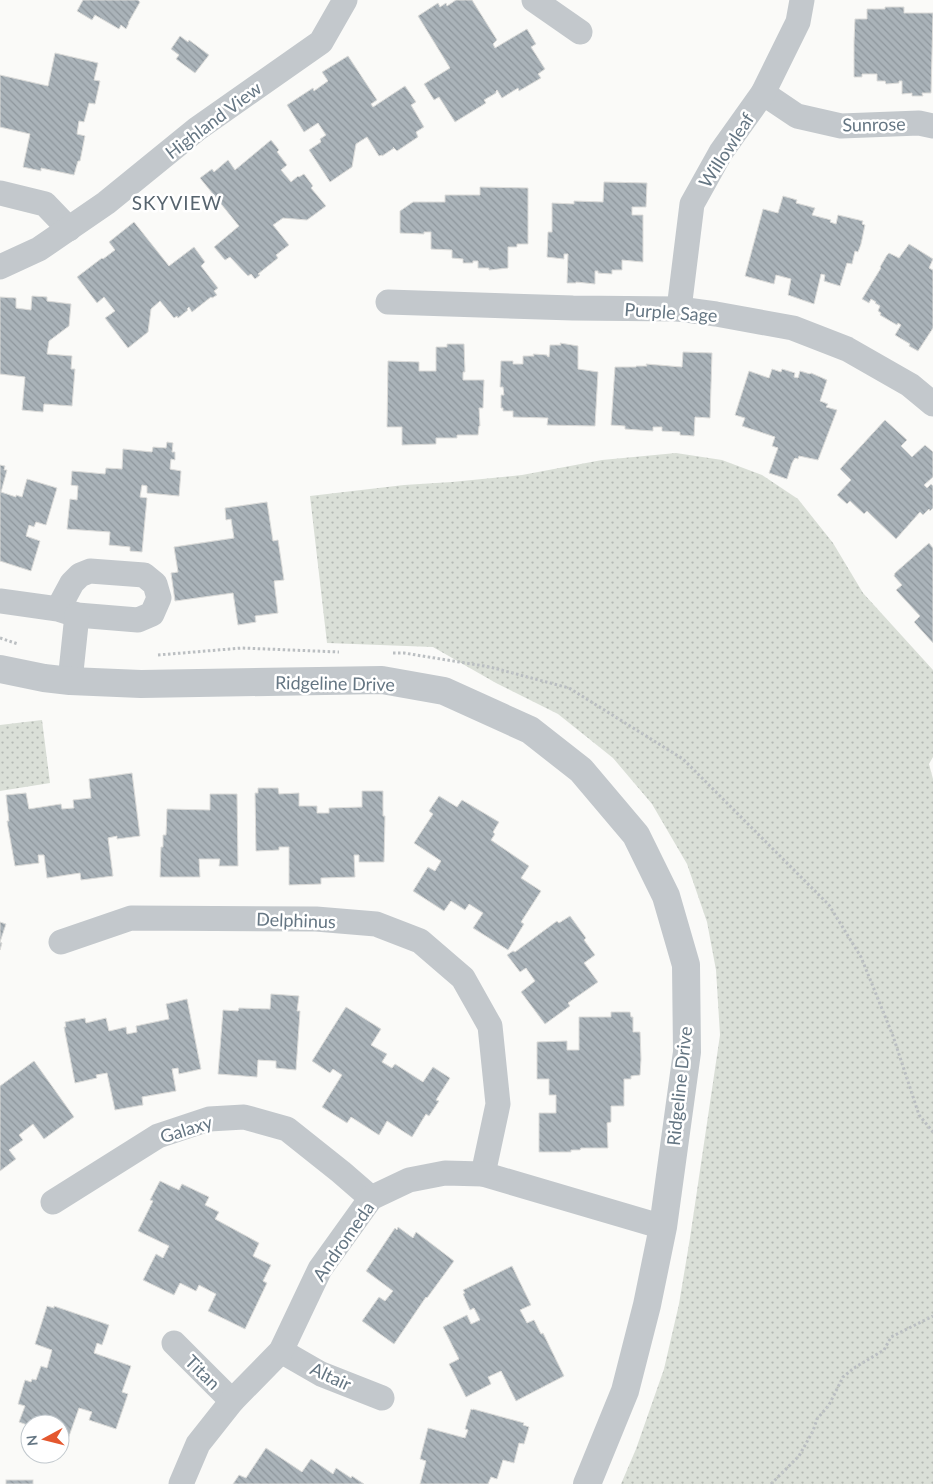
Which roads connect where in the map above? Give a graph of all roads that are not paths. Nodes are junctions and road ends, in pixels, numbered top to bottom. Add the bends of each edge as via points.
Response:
1 (345, 0) edge
2 (534, 0) edge
3 (802, 0) edge
4 (580, 32) dead end
5 (764, 93) junction
6 (933, 126) edge
7 (0, 192) edge
8 (69, 229) junction
9 (0, 267) edge
10 (388, 302) dead end
11 (680, 309) junction
12 (933, 404) edge
13 (0, 601) edge
14 (0, 669) edge
15 (70, 681) junction
16 (61, 942) dead end
17 (483, 1174) junction
18 (371, 1198) junction
19 (53, 1202) dead end
20 (662, 1227) junction
21 (174, 1343) dead end
22 (282, 1351) junction
23 (382, 1398) dead end
24 (232, 1401) junction
25 (181, 1484) edge
26 (587, 1484) edge

1 - 8 street, Highland View via 321,42 197,129 106,204
2 - 4 street
3 - 5 street, Willowleaf via 798,22
5 - 6 street, Sunrose via 797,116 841,126
5 - 11 street, Willowleaf via 721,152 692,204
7 - 8 street via 45,204
8 - 9 street, Highland View via 39,249
10 - 11 street, Purple Sage
11 - 12 street, Purple Sage via 793,328 847,349 910,385
13 - 15 street via 68,612
14 - 15 street, Ridgeline Drive
15 - 20 street, Ridgeline Drive via 141,684 382,680 444,691 530,730 582,770 636,834 666,896 686,965 687,1052
16 - 17 street, Delphinus via 131,918 316,919 376,924 420,941 463,978 490,1026 498,1104
17 - 18 street, Andromeda via 445,1173 409,1180
17 - 20 street, Andromeda
18 - 19 street, Galaxy via 288,1129 244,1117 209,1119 158,1136
18 - 22 street, Andromeda via 320,1269
20 - 26 street, Ridgeline Drive via 647,1305 625,1391
21 - 24 street, Titan
22 - 23 street, Altair via 321,1374
22 - 24 street, Andromeda
24 - 25 street, Andromeda via 198,1444

